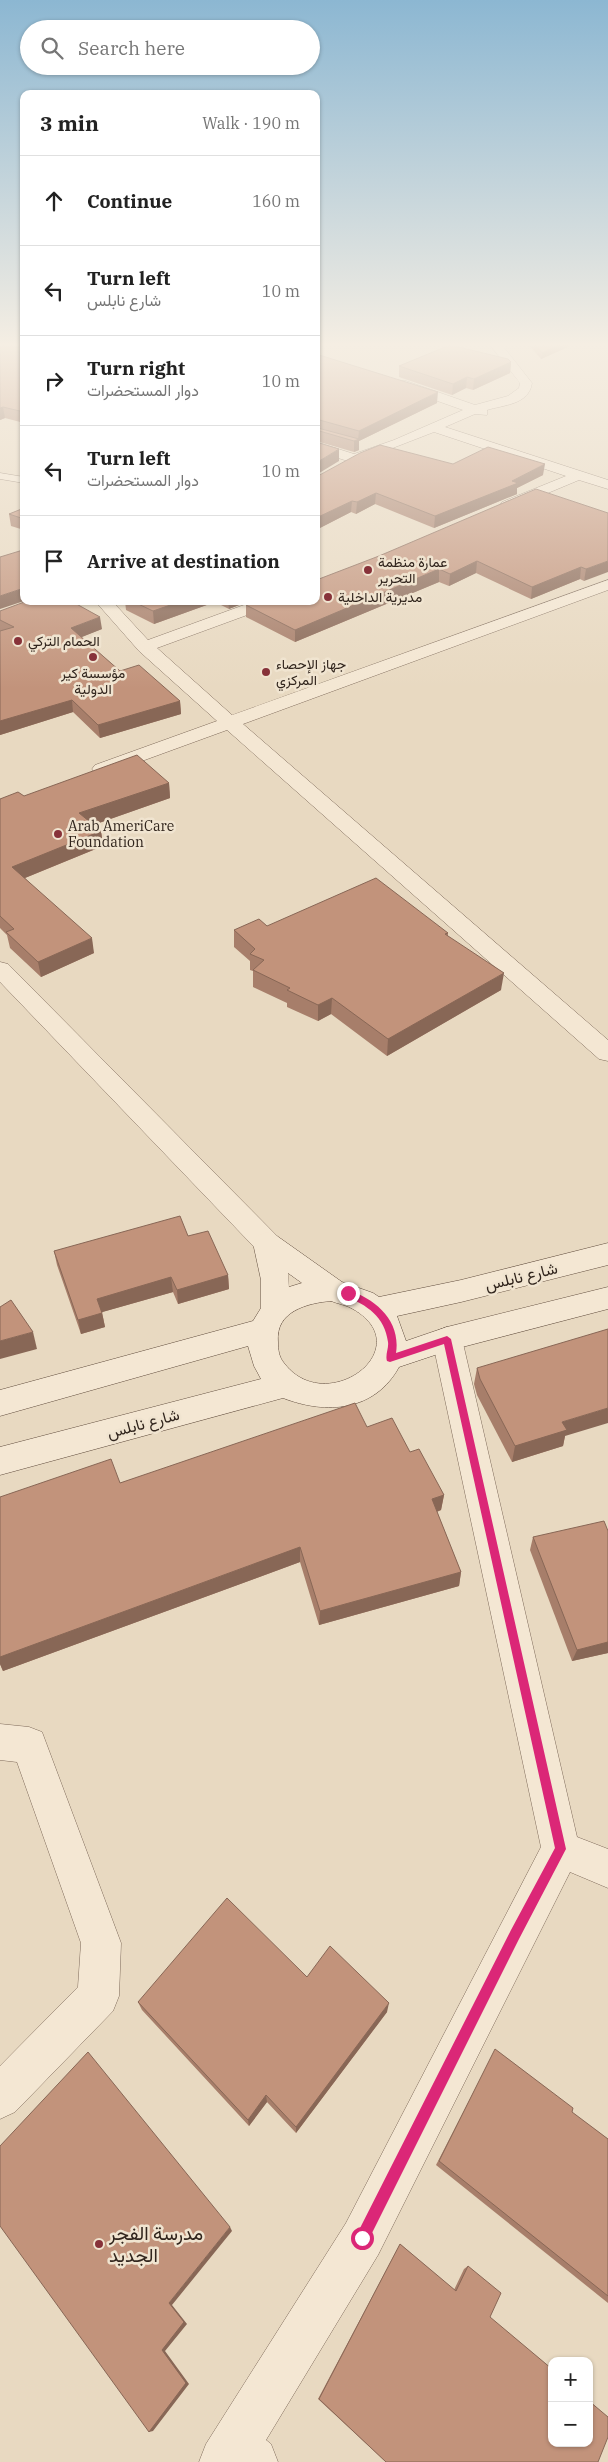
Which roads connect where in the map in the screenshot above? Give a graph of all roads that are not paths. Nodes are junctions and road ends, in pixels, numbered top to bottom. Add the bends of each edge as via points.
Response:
1 (353, 460) edge
2 (529, 460) edge
3 (339, 468) edge
4 (0, 476) edge
5 (577, 476) junction
6 (20, 480) edge
7 (608, 485) edge
8 (496, 510) edge
9 (608, 585) edge
10 (107, 605) edge
11 (260, 605) edge
12 (145, 647) junction
13 (229, 722) junction
14 (82, 776) edge
15 (0, 969) edge
16 (608, 1053) edge
17 (267, 1243) junction
18 (608, 1254) edge
19 (332, 1290) junction
20 (608, 1298) edge
21 (376, 1309) junction
22 (269, 1319) junction
23 (447, 1339) junction
24 (390, 1358) junction
25 (286, 1385) junction
26 (0, 1402) edge
27 (0, 1462) edge
28 (0, 1742) edge
29 (561, 1849) junction
30 (608, 1869) edge
31 (0, 2097) edge
32 (237, 2457) edge

1 - 3 street
2 - 5 street
4 - 6 lane
5 - 7 street
5 - 8 street
9 - 13 street
10 - 12 street
11 - 12 street
12 - 13 street
13 - 14 street
13 - 16 street
15 - 17 street
17 - 19 street
17 - 22 street via 274,1280
18 - 21 street, شارع نابلس
19 - 21 street via 348,1293
19 - 22 street via 301,1294 287,1300
20 - 23 street
21 - 24 street via 391,1332
22 - 25 street via 261,1344 264,1359 272,1373
22 - 26 street
23 - 24 street
23 - 29 street
24 - 25 street via 381,1374 347,1395 304,1393
25 - 27 street, شارع نابلس
28 - 31 street via 29,1745 102,1943 98,1996
29 - 30 street
29 - 32 street via 362,2238

